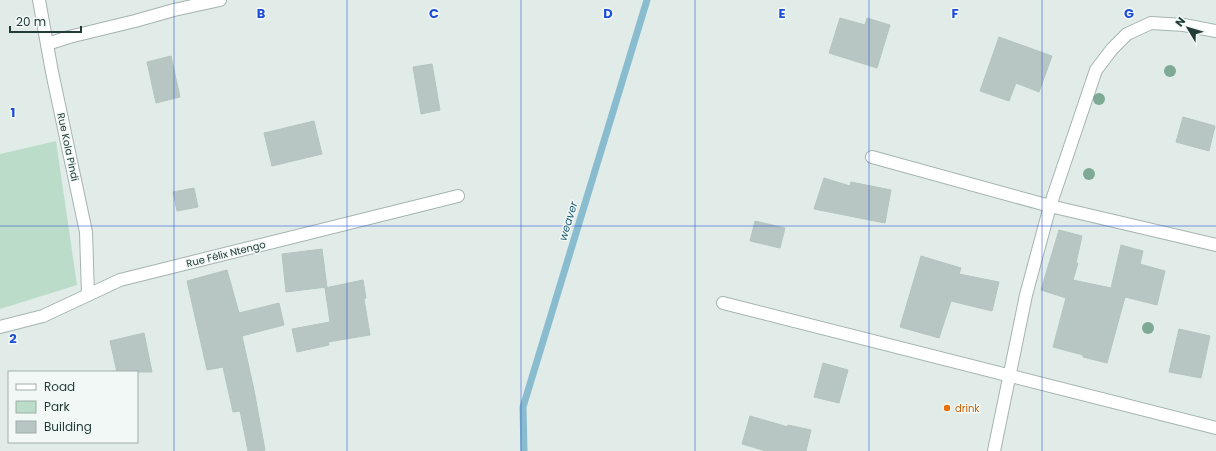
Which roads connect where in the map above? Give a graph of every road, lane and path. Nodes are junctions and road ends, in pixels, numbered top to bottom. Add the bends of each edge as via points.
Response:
1 (39, 0) edge
2 (220, 0) edge
3 (1216, 32) edge
4 (47, 44) junction
5 (872, 157) dead end
6 (458, 196) dead end
7 (1050, 206) junction
8 (1216, 246) edge
9 (88, 295) junction
10 (723, 303) dead end
11 (0, 328) edge
12 (1010, 375) junction
13 (1216, 428) edge
14 (994, 451) edge

1 - 4 street, Rue Kola Pindi
2 - 4 street
3 - 7 street via 1184,25 1151,23 1127,34 1112,49 1096,70
4 - 9 street, Rue Kola Pindi via 86,232
5 - 7 street
6 - 9 street, Rue Félix Ntengo via 120,280
7 - 8 street
7 - 12 street via 1026,295
9 - 11 street, Rue Félix Ntengo via 43,316
10 - 12 street
12 - 13 street
12 - 14 street

